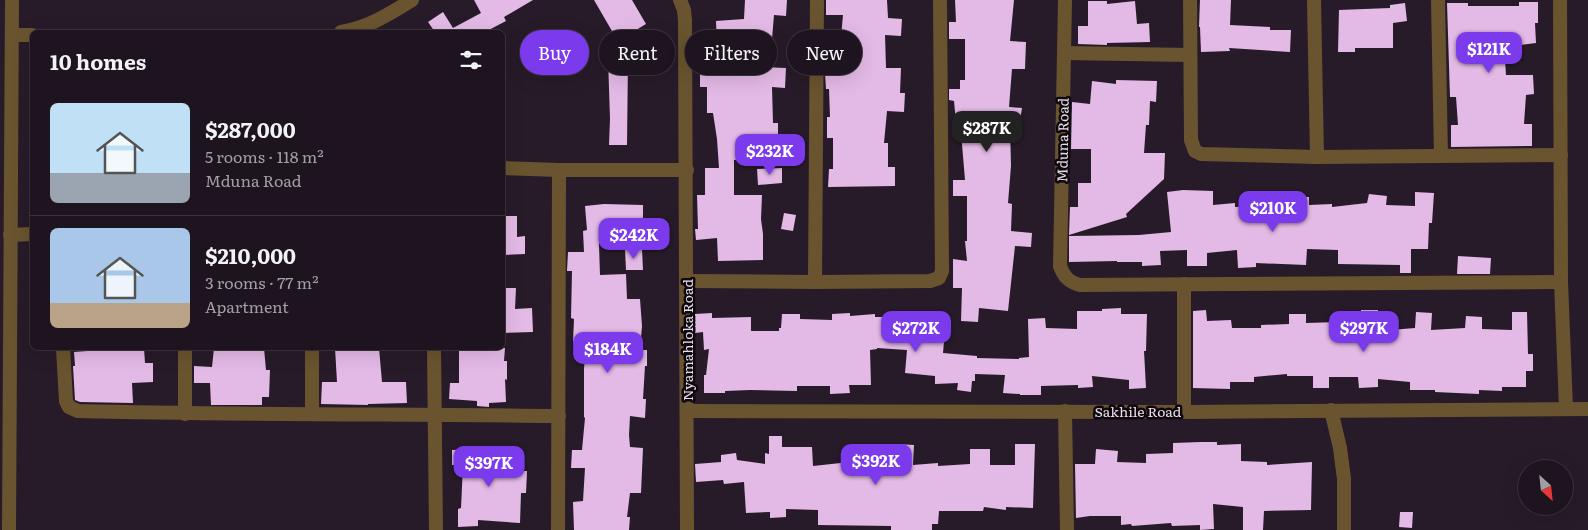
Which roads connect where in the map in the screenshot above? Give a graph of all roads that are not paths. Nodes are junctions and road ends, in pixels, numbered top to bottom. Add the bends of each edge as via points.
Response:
1 (12, 0) edge
2 (412, 0) edge
3 (680, 0) edge
4 (817, 0) edge
5 (940, 0) edge
6 (1064, 0) edge
7 (1190, 0) edge
8 (1314, 0) edge
9 (1438, 0) edge
10 (1560, 0) edge
11 (355, 30) edge
12 (12, 34) junction
13 (30, 35) edge
14 (1064, 53) junction
15 (1190, 55) junction
16 (1560, 155) junction
17 (1441, 156) junction
18 (1317, 157) junction
19 (505, 168) edge
20 (559, 170) junction
21 (686, 170) junction
22 (30, 234) edge
23 (10, 235) junction
24 (687, 281) junction
25 (815, 282) junction
26 (1561, 282) junction
27 (1184, 284) junction
28 (64, 350) edge
29 (185, 350) edge
30 (312, 350) edge
31 (434, 350) edge
32 (1566, 408) junction
33 (1588, 409) edge
34 (1331, 410) junction
35 (687, 411) junction
36 (1065, 411) junction
37 (1184, 412) junction
38 (312, 413) junction
39 (185, 414) junction
40 (435, 414) junction
41 (559, 416) junction
42 (9, 530) edge
43 (436, 530) edge
44 (558, 530) edge
45 (687, 530) edge
46 (1066, 530) edge
47 (1344, 530) edge

1 - 12 street
2 - 11 street
3 - 21 street, Nyamahloka Road via 685,21
4 - 25 street
5 - 25 street via 941,275 930,281
6 - 14 street, Mduna Road
7 - 15 street
8 - 18 street
9 - 17 street
10 - 16 street
12 - 13 street
12 - 23 street
14 - 15 street
14 - 27 street, Mduna Road via 1060,266 1066,278 1080,285
15 - 18 street via 1190,140 1196,151 1205,155
16 - 17 street
16 - 26 street
17 - 18 street
19 - 20 street
20 - 21 street
20 - 41 street
21 - 24 street, Nyamahloka Road
22 - 23 street
23 - 42 street
24 - 25 street
24 - 35 street, Nyamahloka Road
26 - 27 street
26 - 32 street
27 - 37 street
28 - 39 street via 65,394 73,410
29 - 39 street
30 - 38 street
31 - 40 street
32 - 33 street, Sakhile Road
32 - 34 street, Sakhile Road
34 - 37 street, Sakhile Road
34 - 47 street via 1344,479
35 - 36 street, Sakhile Road
35 - 45 street, Nyamahloka Road
36 - 37 street, Sakhile Road
36 - 46 street
38 - 39 street
38 - 40 street
40 - 41 street
40 - 43 street
41 - 44 street

